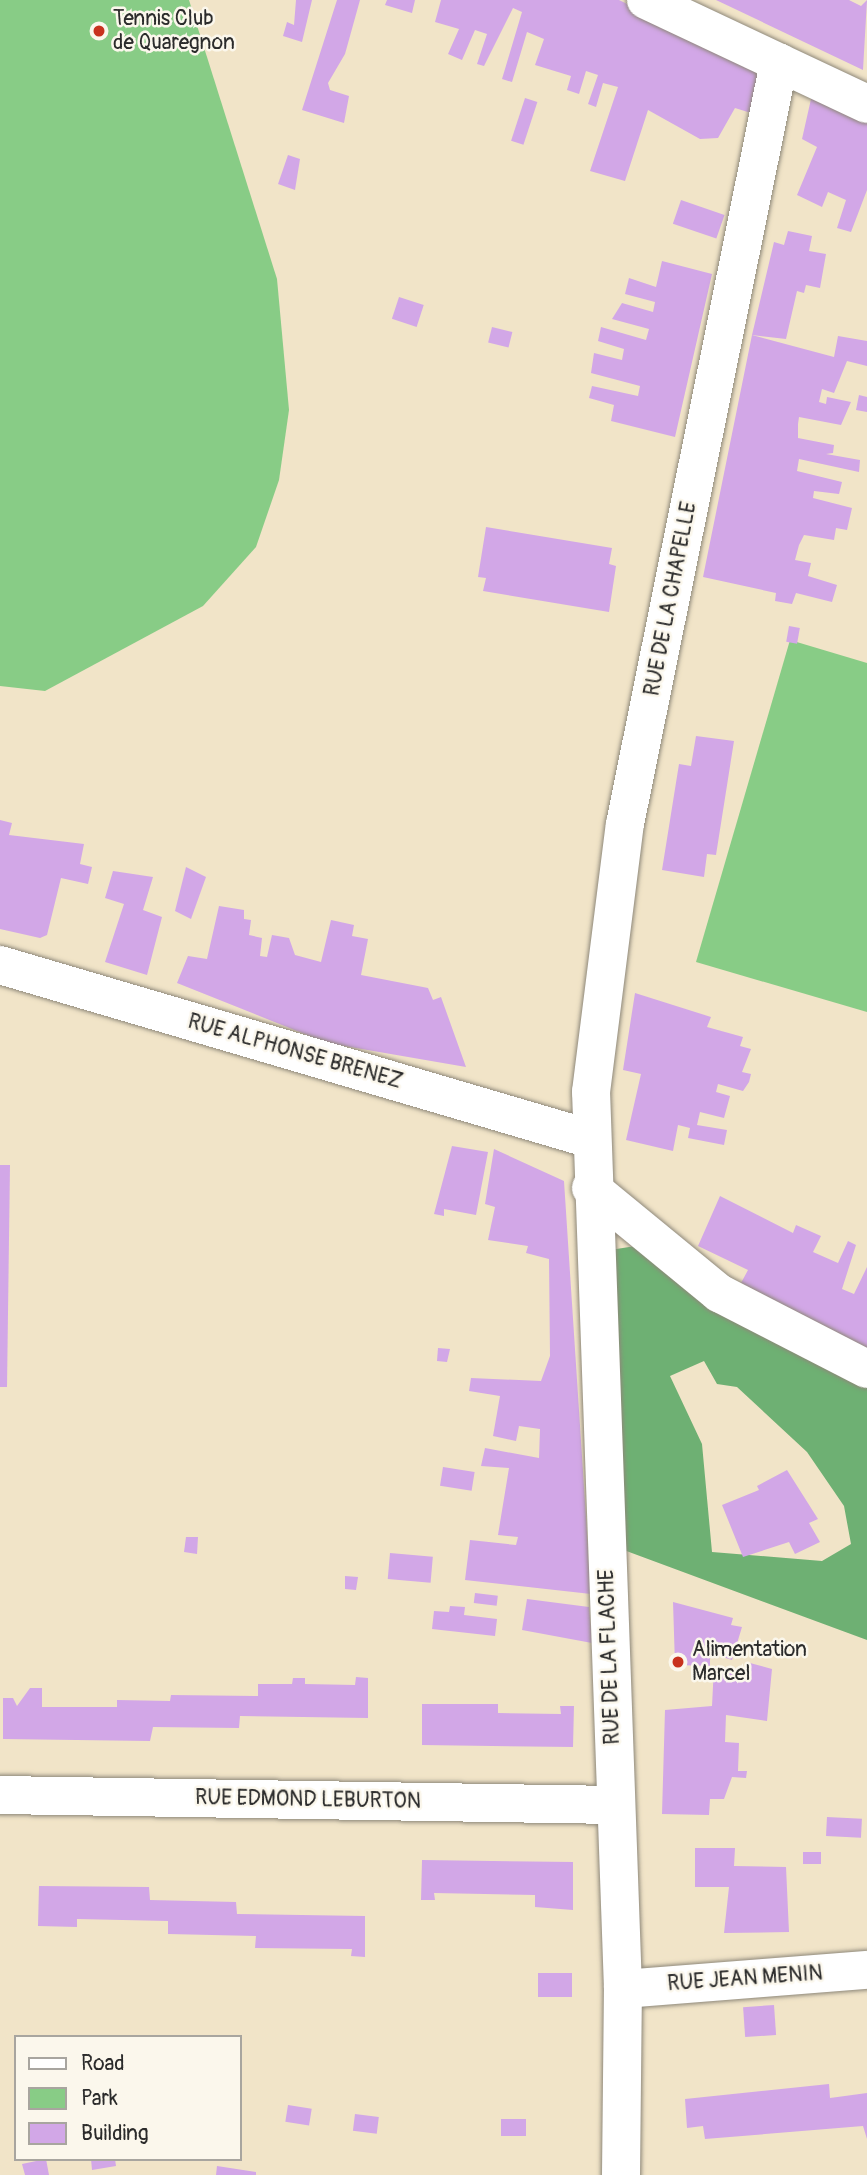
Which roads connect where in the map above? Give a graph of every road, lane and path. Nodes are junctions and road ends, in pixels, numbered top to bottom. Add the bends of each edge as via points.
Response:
1 (646, 0) edge
2 (779, 62) junction
3 (867, 104) edge
4 (0, 965) edge
5 (591, 1139) junction
6 (591, 1188) junction
7 (867, 1369) edge
8 (0, 1795) edge
9 (616, 1805) junction
10 (867, 1970) edge
11 (623, 1989) junction
12 (621, 2175) edge

1 - 2 street
2 - 3 street
2 - 5 street, RUE DE LA CHAPELLE via 625,824 607,944
4 - 5 street, RUE ALPHONSE BRENEZ
5 - 6 street, RUE DE LA FLACHE
6 - 7 street via 719,1293
6 - 9 street, RUE DE LA FLACHE
8 - 9 street, RUE EDMOND LEBURTON
9 - 11 street, RUE DE LA FLACHE
10 - 11 street, RUE JEAN MENIN
11 - 12 street, RUE DE LA FLACHE

